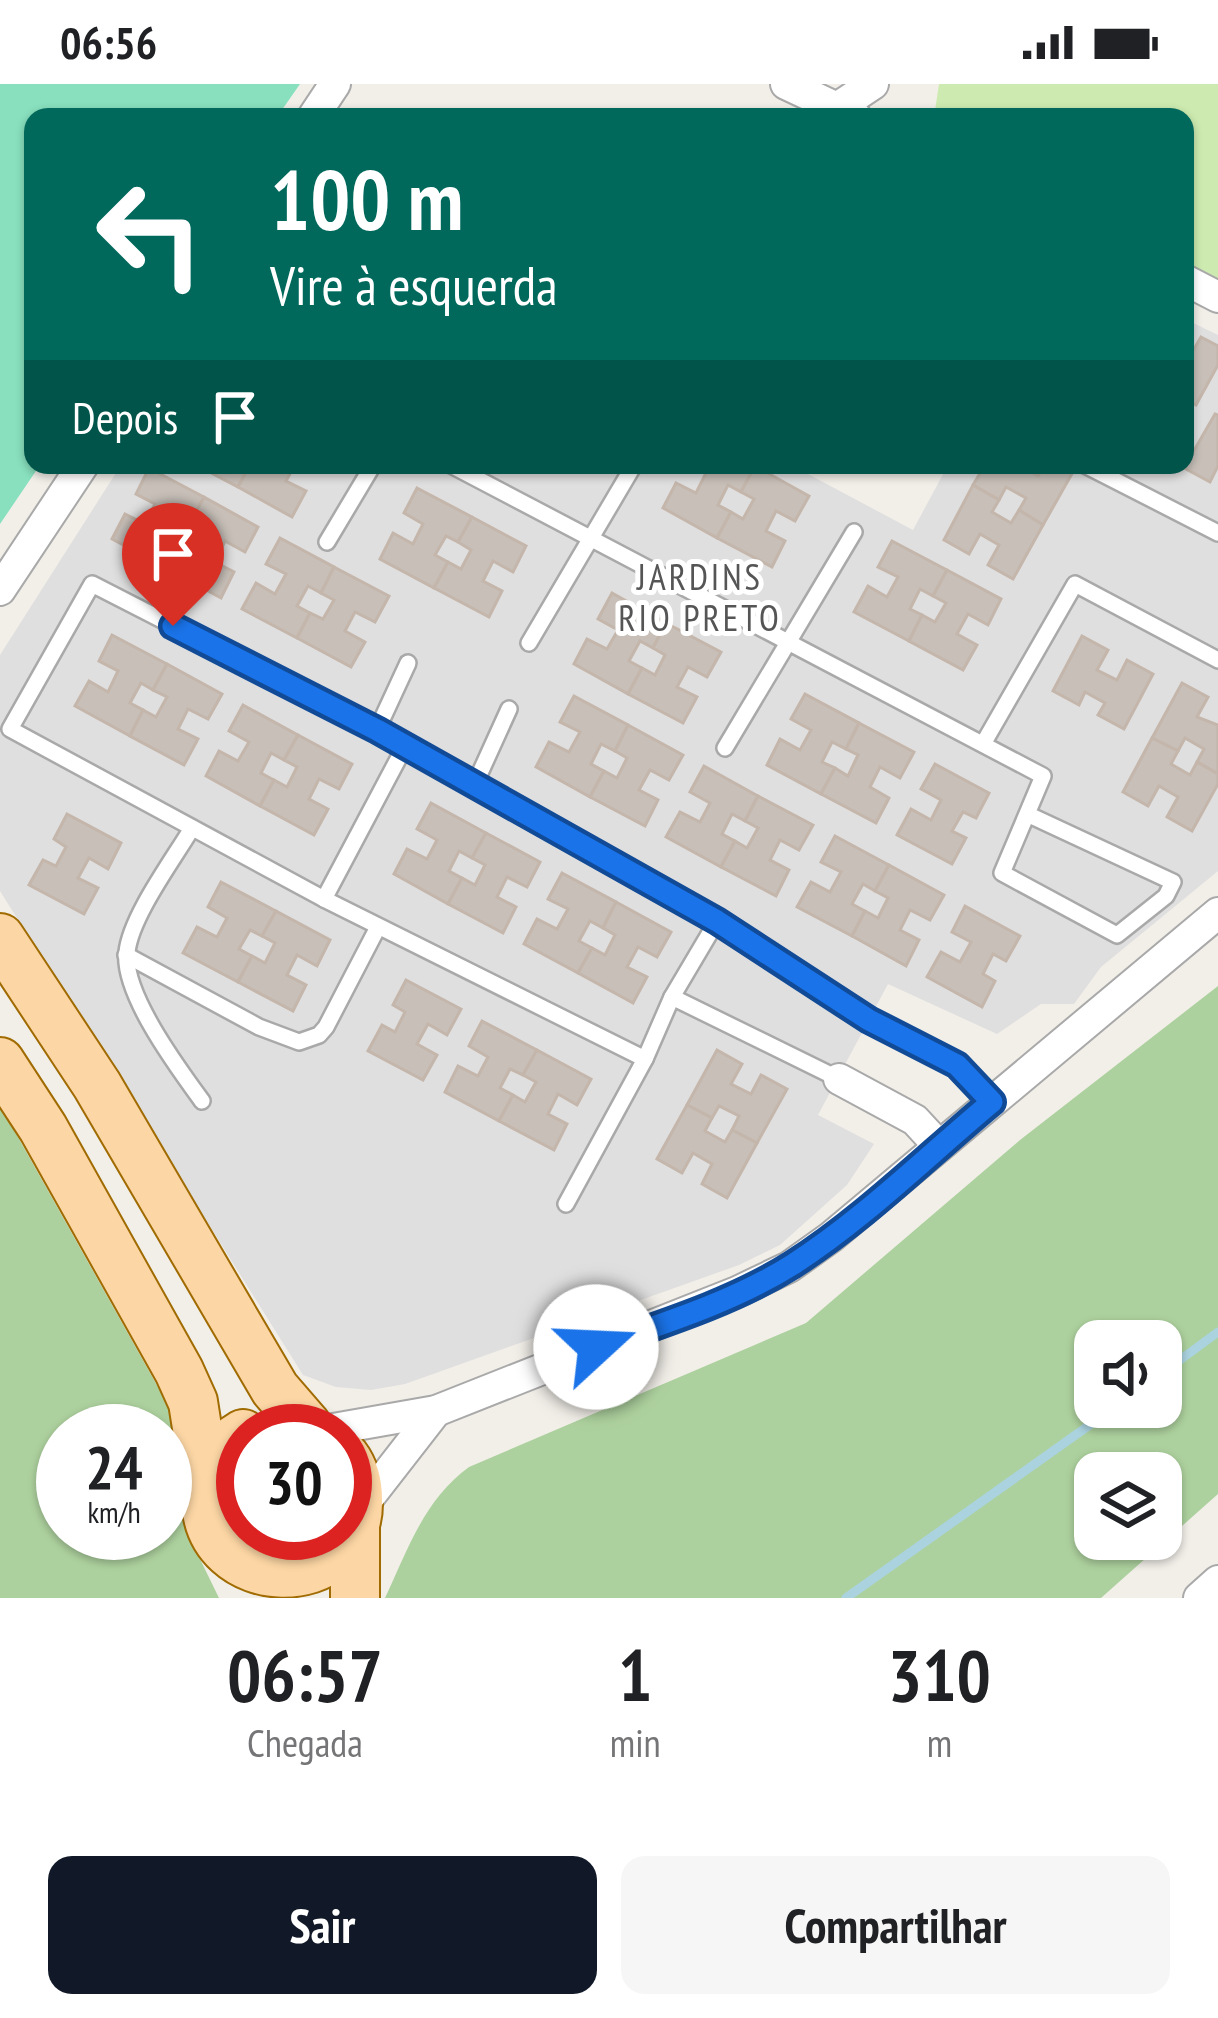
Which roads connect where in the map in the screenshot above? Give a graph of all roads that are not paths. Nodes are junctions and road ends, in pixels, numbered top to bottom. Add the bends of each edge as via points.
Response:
1 (786, 84) edge
2 (873, 84) edge
3 (837, 108) edge
4 (850, 108) edge
5 (77, 474) edge
6 (368, 474) edge
7 (468, 474) edge
8 (629, 474) edge
9 (1103, 474) edge
10 (854, 532) dead end
11 (1218, 533) edge
12 (591, 538) junction
13 (327, 542) dead end
14 (0, 590) edge
15 (788, 642) junction
16 (529, 643) dead end
17 (1218, 660) edge
18 (408, 663) dead end
19 (508, 710) dead end
20 (377, 730) junction
21 (983, 744) junction
22 (405, 746) junction
23 (725, 748) dead end
24 (475, 784) junction
25 (1027, 814) junction
26 (192, 828) junction
27 (324, 899) junction
28 (1218, 913) edge
29 (717, 921) junction
30 (378, 927) junction
31 (0, 938) edge
32 (126, 955) junction
33 (671, 997) junction
34 (645, 1059) junction
35 (0, 1062) edge
36 (838, 1079) joint
37 (202, 1101) dead end
38 (992, 1102) junction
39 (939, 1147) junction
40 (566, 1204) dead end
41 (290, 1404) edge
42 (436, 1411) junction
43 (372, 1421) edge
44 (216, 1460) edge
45 (206, 1485) junction
46 (372, 1497) edge
47 (330, 1560) edge
48 (356, 1560) edge
49 (242, 1580) edge
50 (355, 1598) edge

1 - 3 street
2 - 4 street
5 - 14 street
6 - 13 lane
7 - 12 lane
8 - 12 lane
9 - 11 lane
10 - 15 lane
12 - 15 lane
12 - 16 lane
15 - 21 lane
15 - 23 lane
17 - 21 lane via 1075,584
18 - 20 lane
19 - 24 lane
20 - 22 lane
20 - 26 lane via 92,584 10,729
21 - 25 lane via 1042,776
22 - 24 lane
22 - 27 lane
24 - 29 lane
25 - 25 lane via 1002,873 1117,935 1166,896 1173,882
26 - 27 lane
26 - 32 lane
27 - 30 lane
28 - 38 street
29 - 33 lane
29 - 38 lane via 869,1020 957,1065
30 - 32 lane via 326,1027 299,1042
30 - 34 lane
31 - 41 main road
32 - 37 lane via 140,1005
33 - 34 lane
33 - 36 lane
34 - 40 lane
35 - 45 main road via 179,1372 193,1402
36 - 39 street via 915,1120
38 - 39 street
39 - 42 street via 788,1267
42 - 43 street
42 - 46 street
44 - 45 main road
45 - 49 main road via 216,1541
47 - 49 main road via 290,1577
48 - 50 main road

